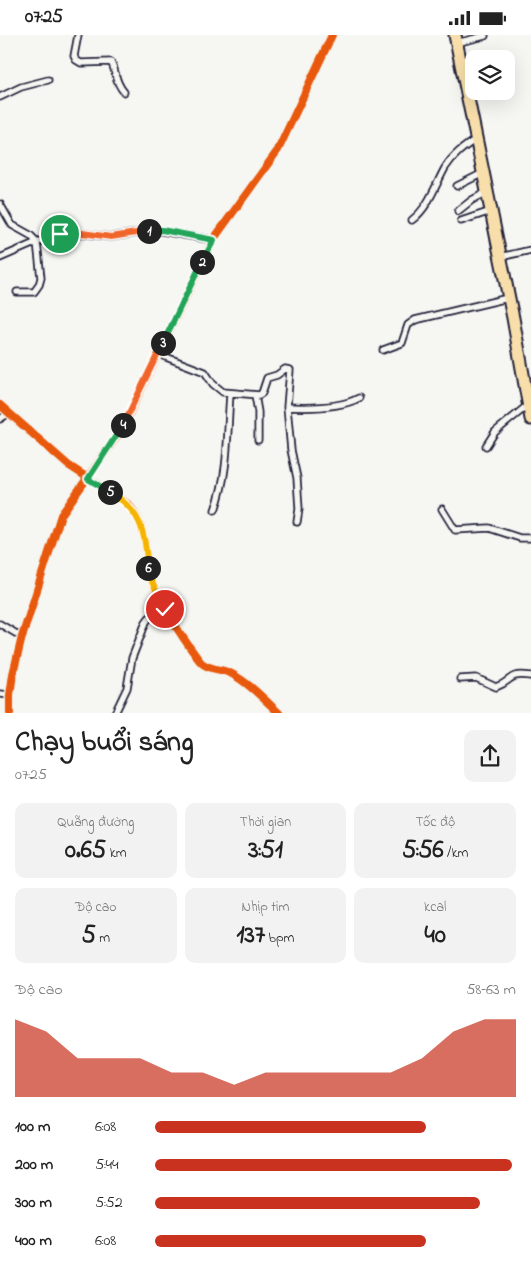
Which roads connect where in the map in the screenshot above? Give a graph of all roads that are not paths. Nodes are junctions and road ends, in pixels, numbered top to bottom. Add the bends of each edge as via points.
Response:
1 (78, 35) edge
2 (332, 35) edge
3 (485, 36) edge
4 (455, 39) edge
5 (48, 80) dead end
6 (124, 92) dead end
7 (0, 97) edge
8 (476, 139) junction
9 (483, 173) junction
10 (457, 185) dead end
11 (487, 193) junction
12 (0, 204) edge
13 (458, 211) dead end
14 (491, 211) junction
15 (412, 220) dead end
16 (461, 221) dead end
17 (214, 240) junction
18 (37, 242) junction
19 (531, 244) edge
20 (528, 250) edge
21 (500, 257) junction
22 (0, 258) edge
23 (17, 293) dead end
24 (508, 297) junction
25 (383, 350) dead end
26 (158, 354) junction
27 (230, 394) junction
28 (255, 395) junction
29 (359, 398) dead end
30 (0, 405) edge
31 (528, 405) junction
32 (287, 407) junction
33 (9, 413) junction
34 (0, 419) edge
35 (531, 419) edge
36 (258, 440) dead end
37 (486, 446) dead end
38 (88, 479) junction
39 (442, 509) dead end
40 (215, 510) dead end
41 (297, 523) dead end
42 (531, 539) edge
43 (165, 609) junction
44 (0, 624) edge
45 (22, 637) junction
46 (531, 676) edge
47 (460, 679) dead end
48 (0, 695) edge
49 (10, 695) junction
50 (10, 713) edge
51 (115, 713) edge
52 (279, 713) edge

1 - 6 street via 76,61 111,62 117,83
2 - 17 street via 278,149
3 - 4 street
4 - 8 highway
5 - 7 street
8 - 9 highway
8 - 15 street via 451,160 424,208
9 - 10 street
9 - 11 highway
11 - 13 street
11 - 14 highway
12 - 18 street via 12,225
14 - 16 street
14 - 21 highway
17 - 18 street via 156,230 111,237 75,232
17 - 26 street
18 - 22 street
18 - 23 street via 41,268 39,285 34,292
19 - 20 street
20 - 21 street
21 - 24 highway
24 - 25 street via 415,321 408,325 402,343
24 - 31 highway
26 - 27 street via 206,372 220,390
26 - 38 street via 122,429
27 - 28 street
27 - 40 street via 225,469
28 - 32 street via 262,393 268,378 289,369
28 - 36 street
29 - 32 street via 338,404
30 - 33 street
31 - 35 highway
31 - 37 street via 495,432
32 - 41 street via 297,478
33 - 34 street
33 - 38 street
38 - 43 street via 132,508 144,535 148,572
38 - 45 street via 60,519
39 - 42 street via 455,530 489,528
43 - 51 street via 146,622 132,659 127,688
43 - 52 street via 199,661 239,678
44 - 45 street
45 - 49 street
46 - 47 street via 510,677 496,687 476,678
48 - 49 street
49 - 50 street

